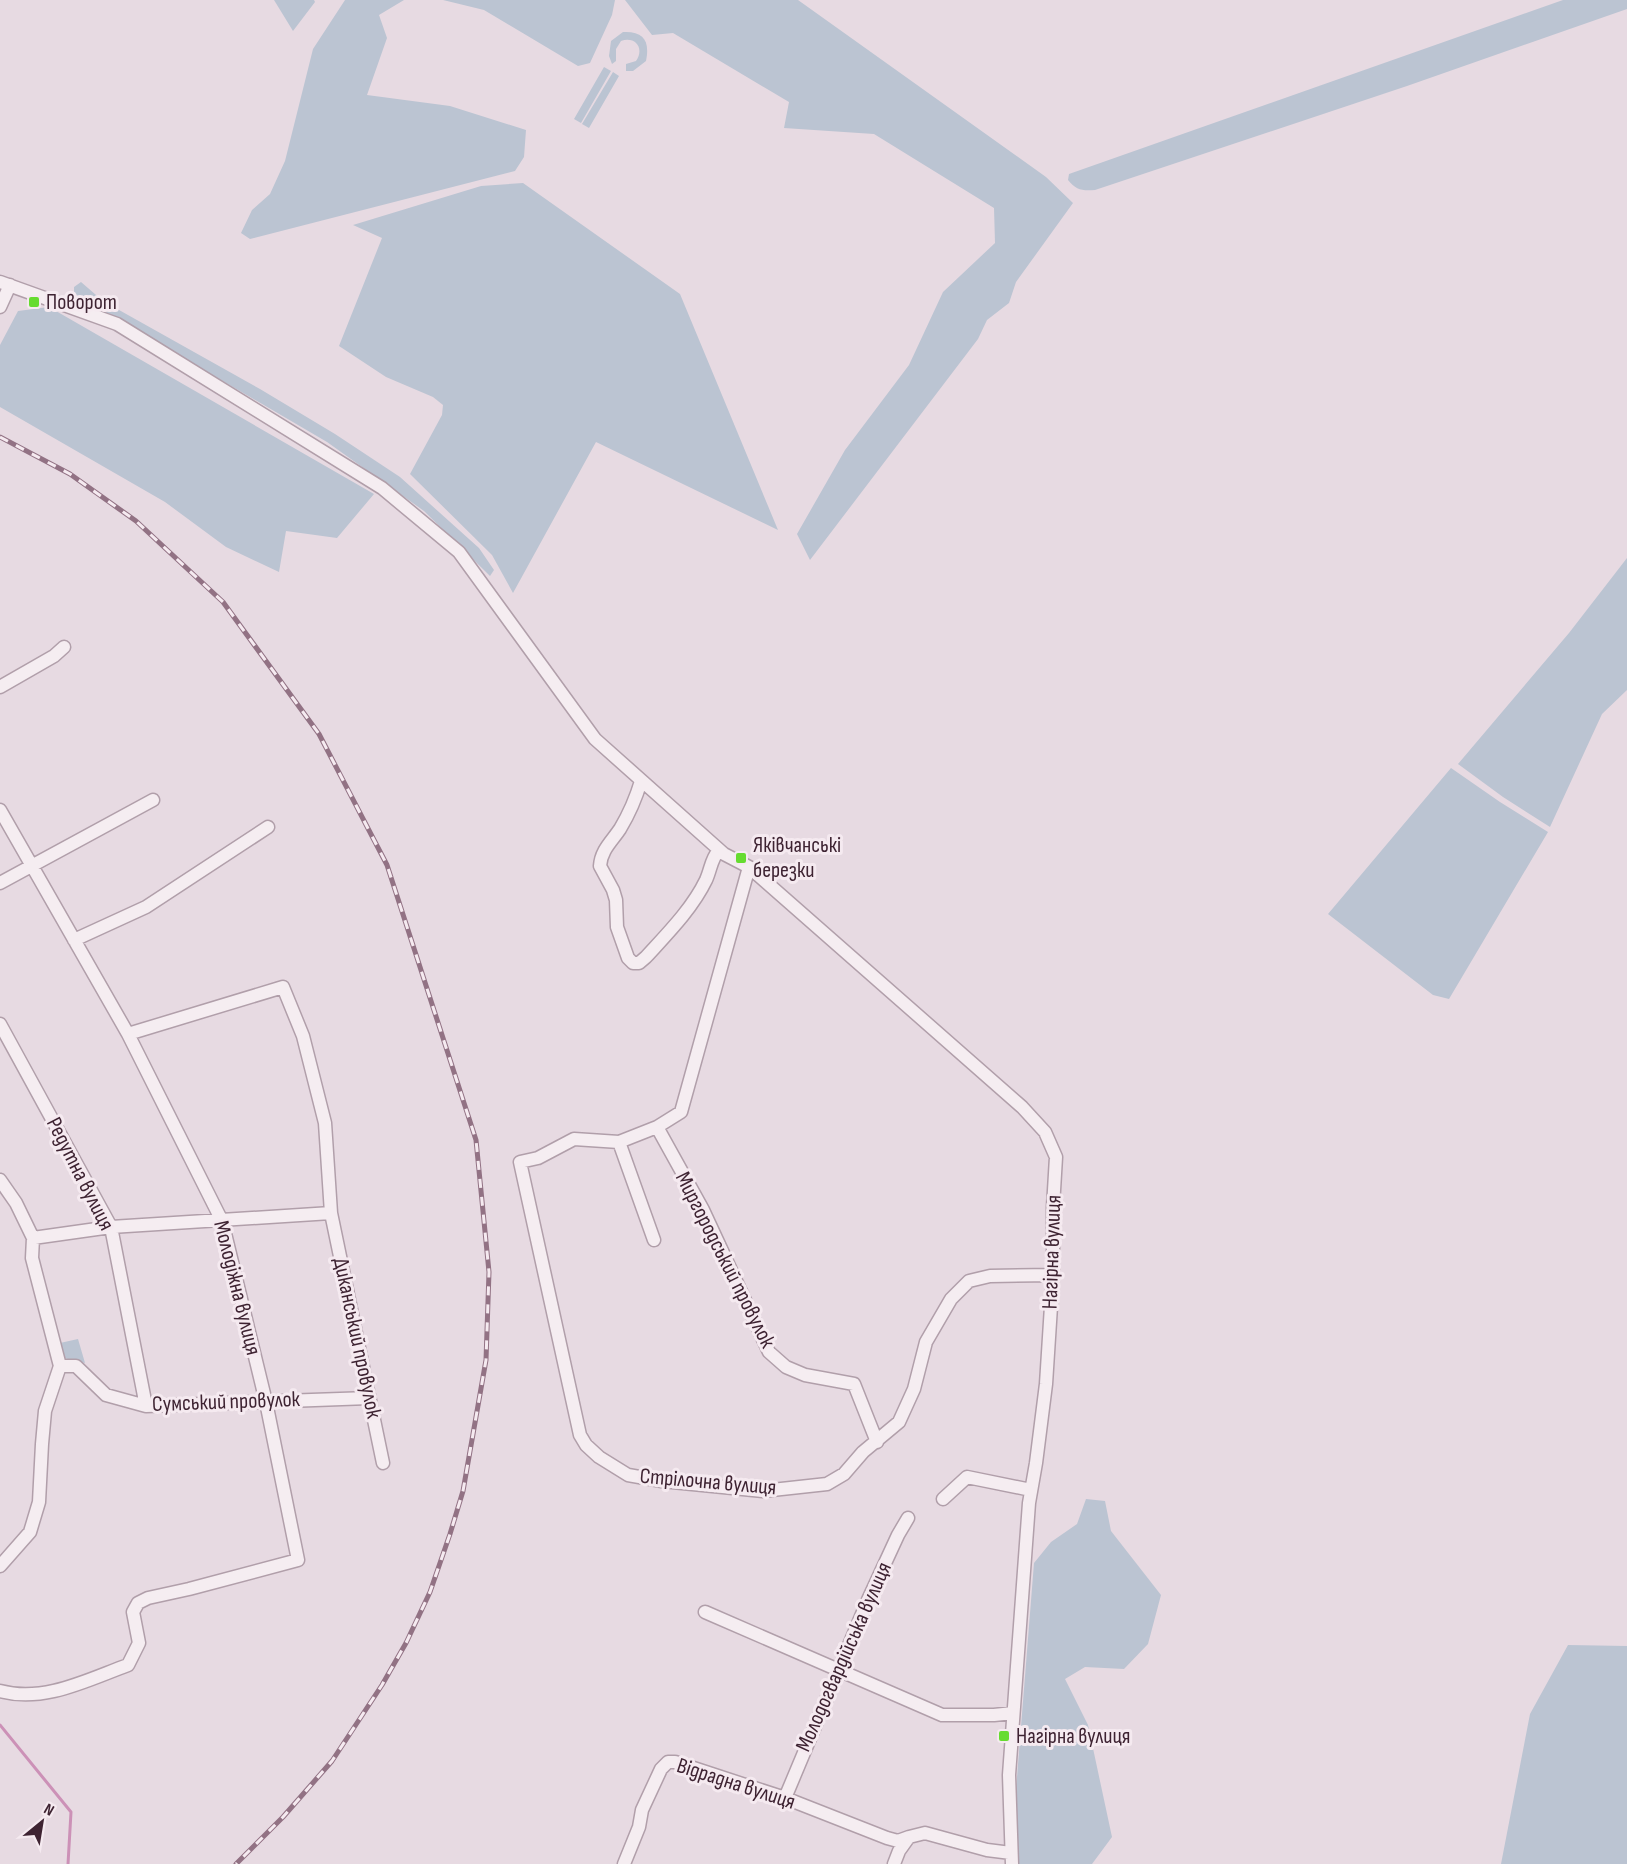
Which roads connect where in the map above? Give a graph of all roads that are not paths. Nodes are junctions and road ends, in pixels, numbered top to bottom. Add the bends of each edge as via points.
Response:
1 (5, 283) edge
2 (0, 307) edge
3 (64, 647) dead end
4 (0, 687) edge
5 (641, 781) junction
6 (153, 800) dead end
7 (0, 810) edge
8 (268, 827) dead end
9 (719, 850) junction
10 (30, 866) junction
11 (748, 867) junction
12 (0, 884) edge
13 (74, 940) junction
14 (0, 1024) edge
15 (128, 1034) junction
16 (657, 1127) junction
17 (619, 1142) junction
18 (0, 1180) edge
19 (332, 1213) junction
20 (222, 1221) junction
21 (111, 1227) junction
22 (33, 1238) junction
23 (654, 1240) dead end
24 (1053, 1275) junction
25 (60, 1366) junction
26 (369, 1398) junction
27 (266, 1402) junction
28 (146, 1406) junction
29 (877, 1442) junction
30 (383, 1463) dead end
31 (1031, 1490) junction
32 (943, 1498) dead end
33 (908, 1518) dead end
34 (0, 1566) edge
35 (705, 1612) dead end
36 (838, 1670) junction
37 (0, 1691) edge
38 (1013, 1713) junction
39 (785, 1798) junction
40 (909, 1837) junction
41 (1011, 1858) edge
42 (624, 1864) edge
43 (894, 1864) edge

1 - 2 street
1 - 5 street via 117,324 382,488 459,552 595,739
3 - 4 street
5 - 9 street
5 - 9 street via 621,827 604,850 600,866 613,890 617,927 633,963 646,957 688,908
6 - 10 street
7 - 10 street, Молодіжна вулиця
8 - 13 street via 146,907
9 - 11 street
10 - 12 street
10 - 13 street, Молодіжна вулиця
11 - 16 street via 681,1112
11 - 24 street, Нагірна вулиця via 1022,1107 1045,1132 1056,1156
13 - 15 street, Молодіжна вулиця
14 - 21 street, Редутна вулиця
15 - 19 street via 283,987 303,1036 325,1123
15 - 20 street, Молодіжна вулиця
16 - 17 street
16 - 29 street, Миргородський провулок via 703,1210 770,1352 786,1367 805,1375 854,1384
17 - 23 street
17 - 29 street, Стрілочна вулиця via 574,1139 538,1158 520,1162 580,1436 599,1457 628,1475 763,1491 827,1484 844,1474
18 - 22 street
19 - 20 street
19 - 26 street, Диканський провулок
20 - 21 street
20 - 27 street, Молодіжна вулиця
21 - 22 street
21 - 28 street, Редутна вулиця
22 - 25 street via 33,1258
24 - 29 street, Стрілочна вулиця via 990,1276 969,1281 951,1299 926,1342 907,1409
24 - 31 street, Нагірна вулиця via 1046,1384
25 - 28 street, Сумський провулок via 76,1366 106,1395
25 - 34 street via 45,1411 39,1502 30,1532
26 - 27 street, Сумський провулок
26 - 30 street, Диканський провулок
27 - 28 street, Сумський провулок
27 - 37 street, Молодіжна вулиця via 298,1560 138,1603 133,1612 139,1643 128,1665 34,1695
31 - 32 street via 967,1477
31 - 38 street, Нагірна вулиця
33 - 36 street, Молодогвардійська вулиця
35 - 36 street
36 - 38 street via 942,1715
36 - 39 street, Молодогвардійська вулиця
38 - 41 street, Нагірна вулиця via 1009,1775
39 - 40 street, Відрадна вулиця via 887,1838 898,1841
39 - 42 street, Відрадна вулиця via 668,1762 642,1810
40 - 41 street, Відрадна вулиця via 925,1833
40 - 43 street

